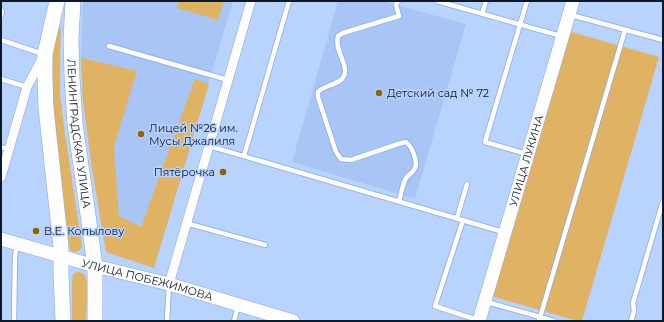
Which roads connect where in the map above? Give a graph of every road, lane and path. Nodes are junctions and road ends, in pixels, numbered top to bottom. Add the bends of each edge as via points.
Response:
1 (57, 1) edge
2 (72, 1) edge
3 (251, 1) edge
4 (289, 1) edge
5 (398, 1) edge
6 (437, 1) edge
7 (486, 1) edge
8 (527, 1) edge
9 (573, 1) edge
10 (1, 10) edge
11 (482, 14) junction
12 (569, 14) junction
13 (1, 16) edge
14 (520, 25) junction
15 (625, 30) junction
16 (562, 37) junction
17 (1, 40) edge
18 (663, 40) edge
19 (108, 46) dead end
20 (45, 54) junction
21 (1, 79) edge
22 (228, 80) junction
23 (27, 87) junction
24 (209, 146) junction
25 (5, 148) edge
26 (528, 155) junction
27 (244, 156) junction
28 (1, 177) edge
29 (467, 184) dead end
30 (399, 201) junction
31 (663, 201) edge
32 (457, 218) junction
33 (463, 220) junction
34 (186, 223) junction
35 (505, 232) junction
36 (1, 239) edge
37 (17, 243) junction
38 (265, 245) dead end
39 (61, 256) junction
40 (95, 266) junction
41 (169, 284) junction
42 (485, 301) junction
43 (238, 305) junction
44 (540, 319) edge
45 (14, 321) edge
46 (63, 321) edge
47 (95, 321) edge
48 (167, 321) edge
49 (234, 321) edge
50 (293, 321) edge
51 (479, 321) edge
52 (554, 321) edge
53 (631, 321) edge

1 - 20 main road
2 - 40 main road, ЛЕНИНГРАДСКАЯ УЛИЦА via 74,124
3 - 22 street
4 - 27 lane
5 - 30 lane via 396,5 399,16 338,36 337,46 345,75 337,82 321,88 318,97 336,152 341,159 351,160 406,142 410,145 415,167 405,180
6 - 11 lane
7 - 11 lane
8 - 14 lane
9 - 12 street, УЛИЦА ЛУКИНА
10 - 13 lane
11 - 14 lane
12 - 15 lane
12 - 16 street, УЛИЦА ЛУКИНА
14 - 16 lane
14 - 26 lane via 486,142
15 - 18 lane
15 - 44 lane
16 - 26 street, УЛИЦА ЛУКИНА
17 - 20 lane
19 - 22 lane
20 - 23 street
20 - 39 main road via 46,108
21 - 23 lane
22 - 24 street
23 - 25 street
24 - 27 lane
24 - 34 street
25 - 28 street
26 - 35 street, УЛИЦА ЛУКИНА
27 - 30 lane
29 - 32 lane
30 - 32 lane
31 - 53 lane via 633,303
32 - 33 lane
33 - 35 lane
33 - 51 lane via 435,306
34 - 38 lane
34 - 41 street
35 - 42 street, УЛИЦА ЛУКИНА
36 - 37 street, УЛИЦА ПОБЕЖИМОВА
37 - 39 street, УЛИЦА ПОБЕЖИМОВА
37 - 45 lane
39 - 40 street, УЛИЦА ПОБЕЖИМОВА
39 - 46 main road
40 - 41 street, УЛИЦА ПОБЕЖИМОВА
40 - 47 main road, ЛЕНИНГРАДСКАЯ УЛИЦА
41 - 43 street, УЛИЦА ПОБЕЖИМОВА
41 - 48 lane
42 - 44 lane
42 - 51 street, УЛИЦА ЛУКИНА
43 - 49 lane
43 - 50 street, УЛИЦА ПОБЕЖИМОВА
44 - 52 lane

